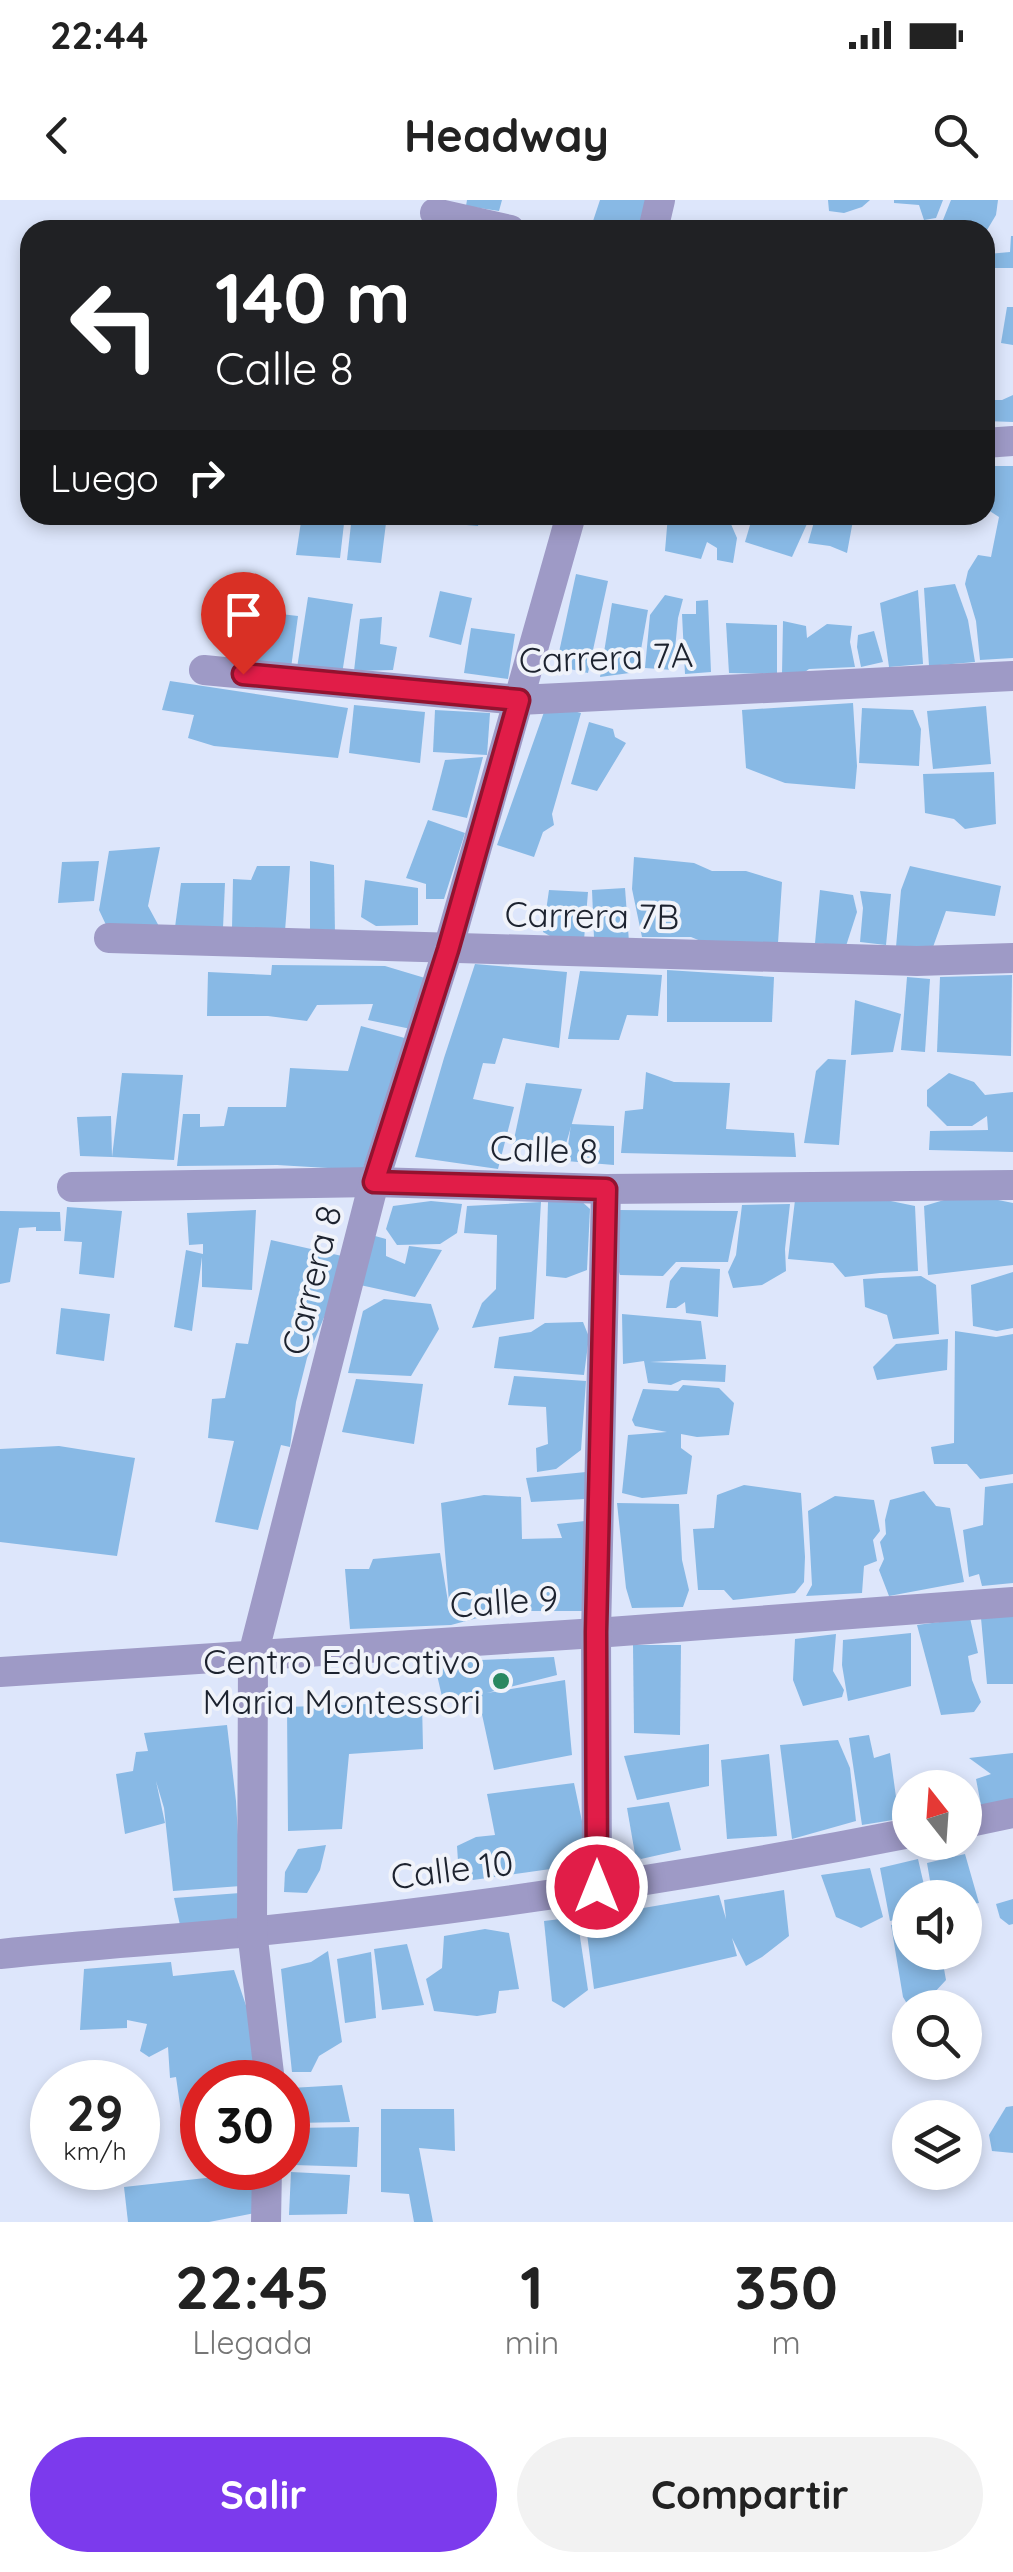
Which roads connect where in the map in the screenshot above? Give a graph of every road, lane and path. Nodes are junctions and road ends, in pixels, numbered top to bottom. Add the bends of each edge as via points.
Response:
1 (436, 213) dead end
2 (466, 220) edge
3 (568, 525) edge
4 (204, 670) dead end
5 (1013, 676) edge
6 (519, 700) junction
7 (109, 938) dead end
8 (448, 950) junction
9 (1013, 958) edge
10 (374, 1182) junction
11 (1013, 1185) edge
12 (72, 1186) dead end
13 (606, 1189) junction
14 (1013, 1602) edge
15 (596, 1632) junction
16 (253, 1656) junction
17 (0, 1672) edge
18 (1013, 1813) edge
19 (982, 1819) edge
20 (892, 1837) edge
21 (597, 1887) junction
22 (252, 1932) junction
23 (0, 1954) edge
24 (267, 2060) edge
25 (267, 2190) edge
26 (266, 2222) edge

1 - 2 street
3 - 6 street, Carrera 8
4 - 6 street, Carrera 7A
5 - 6 street, Carrera 7A
6 - 8 street, Carrera 8
7 - 8 street, Carrera 7B
8 - 9 street, Carrera 7B
8 - 10 street, Carrera 8
10 - 12 street, Calle 8
10 - 13 street, Calle 8
10 - 16 street, Carrera 8
11 - 13 street, Calle 8
13 - 15 street
14 - 15 street, Calle 9
15 - 16 street, Calle 9
15 - 21 street
16 - 17 street, Calle 9
16 - 22 street, Carrera 8
18 - 19 street
20 - 21 street, Calle 10
21 - 22 street, Calle 10
22 - 23 street, Calle 10
22 - 24 street, Carrera 8
25 - 26 street

